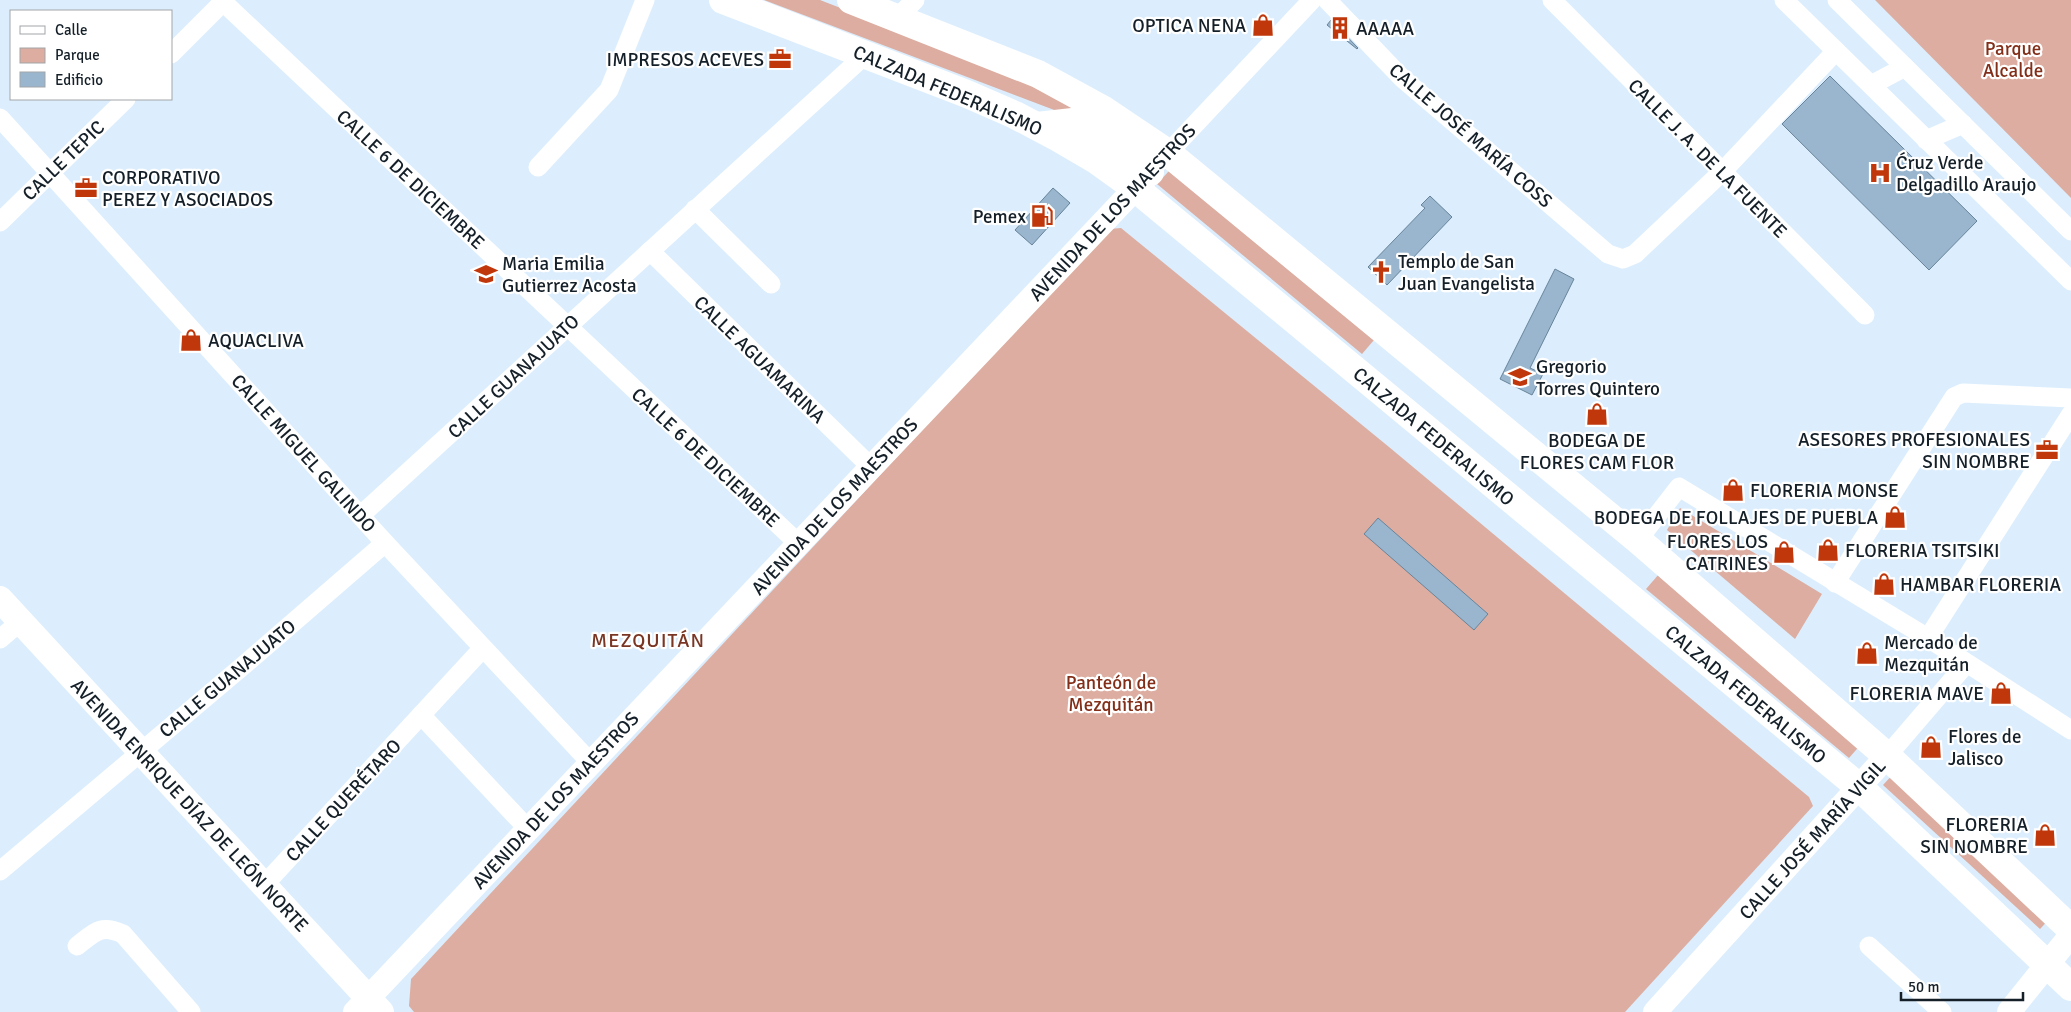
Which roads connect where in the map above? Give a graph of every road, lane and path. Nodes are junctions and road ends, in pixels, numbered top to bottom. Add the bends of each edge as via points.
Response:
1 (645, 0) edge
2 (723, 0) edge
3 (852, 0) edge
4 (1312, 0) edge
5 (1327, 0) edge
6 (1552, 0) edge
7 (1784, 0) edge
8 (1837, 0) edge
9 (223, 1) edge
10 (906, 9) edge
11 (1836, 51) junction
12 (172, 53) edge
13 (865, 55) junction
14 (1905, 66) junction
15 (1871, 86) junction
16 (125, 100) edge
17 (0, 118) edge
18 (1963, 124) junction
19 (1926, 140) junction
20 (538, 167) dead end
21 (1151, 171) junction
22 (1722, 172) junction
23 (50, 174) junction
24 (695, 209) junction
25 (0, 222) edge
26 (2071, 231) edge
27 (650, 251) junction
28 (2071, 281) edge
29 (771, 284) dead end
30 (1864, 315) dead end
31 (567, 326) junction
32 (2071, 398) edge
33 (2071, 414) edge
34 (871, 468) junction
35 (361, 516) junction
36 (1638, 540) junction
37 (385, 543) junction
38 (798, 544) junction
39 (1835, 583) junction
40 (0, 599) edge
41 (20, 621) junction
42 (1928, 638) junction
43 (0, 639) edge
44 (483, 648) junction
45 (1966, 664) junction
46 (421, 715) junction
47 (2071, 730) edge
48 (141, 752) junction
49 (1887, 756) junction
50 (591, 763) junction
51 (1859, 787) junction
52 (528, 829) junction
53 (0, 870) edge
54 (264, 885) junction
55 (2071, 929) edge
56 (2071, 935) edge
57 (77, 946) dead end
58 (1869, 946) dead end
59 (2047, 964) junction
60 (2071, 987) edge
61 (368, 1007) edge
62 (191, 1012) edge
63 (1655, 1012) edge
64 (1942, 1012) edge
65 (2009, 1012) edge

1 - 20 street via 609,90
2 - 13 main road, CALZADA FEDERALISMO
3 - 10 main road, CALZADA FEDERALISMO
4 - 21 street, AVENIDA DE LOS MAESTROS
5 - 22 street, CALLE JOSÉ MARÍA COSS via 1402,78 1608,254 1623,259 1635,254
6 - 22 street, CALLE J. A. DE LA FUENTE
7 - 11 street
8 - 14 street
9 - 12 street
9 - 31 street, CALLE 6 DE DICIEMBRE
10 - 21 main road, CALZADA FEDERALISMO via 1104,110
11 - 15 street
11 - 22 street
13 - 21 main road, CALZADA FEDERALISMO via 967,94 1037,126 1096,160
13 - 24 street, CALLE GUANAJUATO
14 - 15 street
14 - 18 street
15 - 19 street
16 - 23 street, CALLE TEPIC
17 - 23 street, CALLE MIGUEL GALINDO
18 - 19 street
18 - 26 street
19 - 28 street
21 - 34 street, AVENIDA DE LOS MAESTROS
21 - 36 main road, CALZADA FEDERALISMO
21 - 51 main road, CALZADA FEDERALISMO
22 - 30 street, CALLE J. A. DE LA FUENTE
23 - 25 street, CALLE TEPIC
23 - 35 street, CALLE MIGUEL GALINDO
24 - 27 street, CALLE GUANAJUATO
24 - 29 street
27 - 31 street, CALLE GUANAJUATO
27 - 34 street, CALLE AGUAMARINA
31 - 35 street, CALLE GUANAJUATO
31 - 38 street, CALLE 6 DE DICIEMBRE
32 - 39 street via 1963,393 1954,397
33 - 42 street
34 - 38 street, AVENIDA DE LOS MAESTROS
35 - 37 street, CALLE MIGUEL GALINDO
36 - 39 street via 1679,487
36 - 49 main road, CALZADA FEDERALISMO
37 - 44 street, CALLE MIGUEL GALINDO
37 - 48 street, CALLE GUANAJUATO
38 - 50 street, AVENIDA DE LOS MAESTROS
39 - 42 street
40 - 41 main road, AVENIDA ENRIQUE DÍAZ DE LEÓN NORTE
41 - 43 street
41 - 48 main road, AVENIDA ENRIQUE DÍAZ DE LEÓN NORTE
42 - 45 street
44 - 46 street, CALLE QUERÉTARO
44 - 50 street, CALLE MIGUEL GALINDO
45 - 47 street
45 - 49 street, CALLE JOSÉ MARÍA VIGIL
46 - 52 street
46 - 54 street, CALLE QUERÉTARO
48 - 53 street, CALLE GUANAJUATO
48 - 54 main road, AVENIDA ENRIQUE DÍAZ DE LEÓN NORTE
49 - 51 street, CALLE JOSÉ MARÍA VIGIL
49 - 55 main road, CALZADA FEDERALISMO
50 - 52 street, AVENIDA DE LOS MAESTROS
51 - 59 main road, CALZADA FEDERALISMO
51 - 63 street, CALLE JOSÉ MARÍA VIGIL
52 - 61 street, AVENIDA DE LOS MAESTROS
54 - 61 main road, AVENIDA ENRIQUE DÍAZ DE LEÓN NORTE
56 - 59 street
57 - 62 street via 97,931 111,929 123,934
58 - 64 street
59 - 60 main road, CALZADA FEDERALISMO
59 - 65 street

